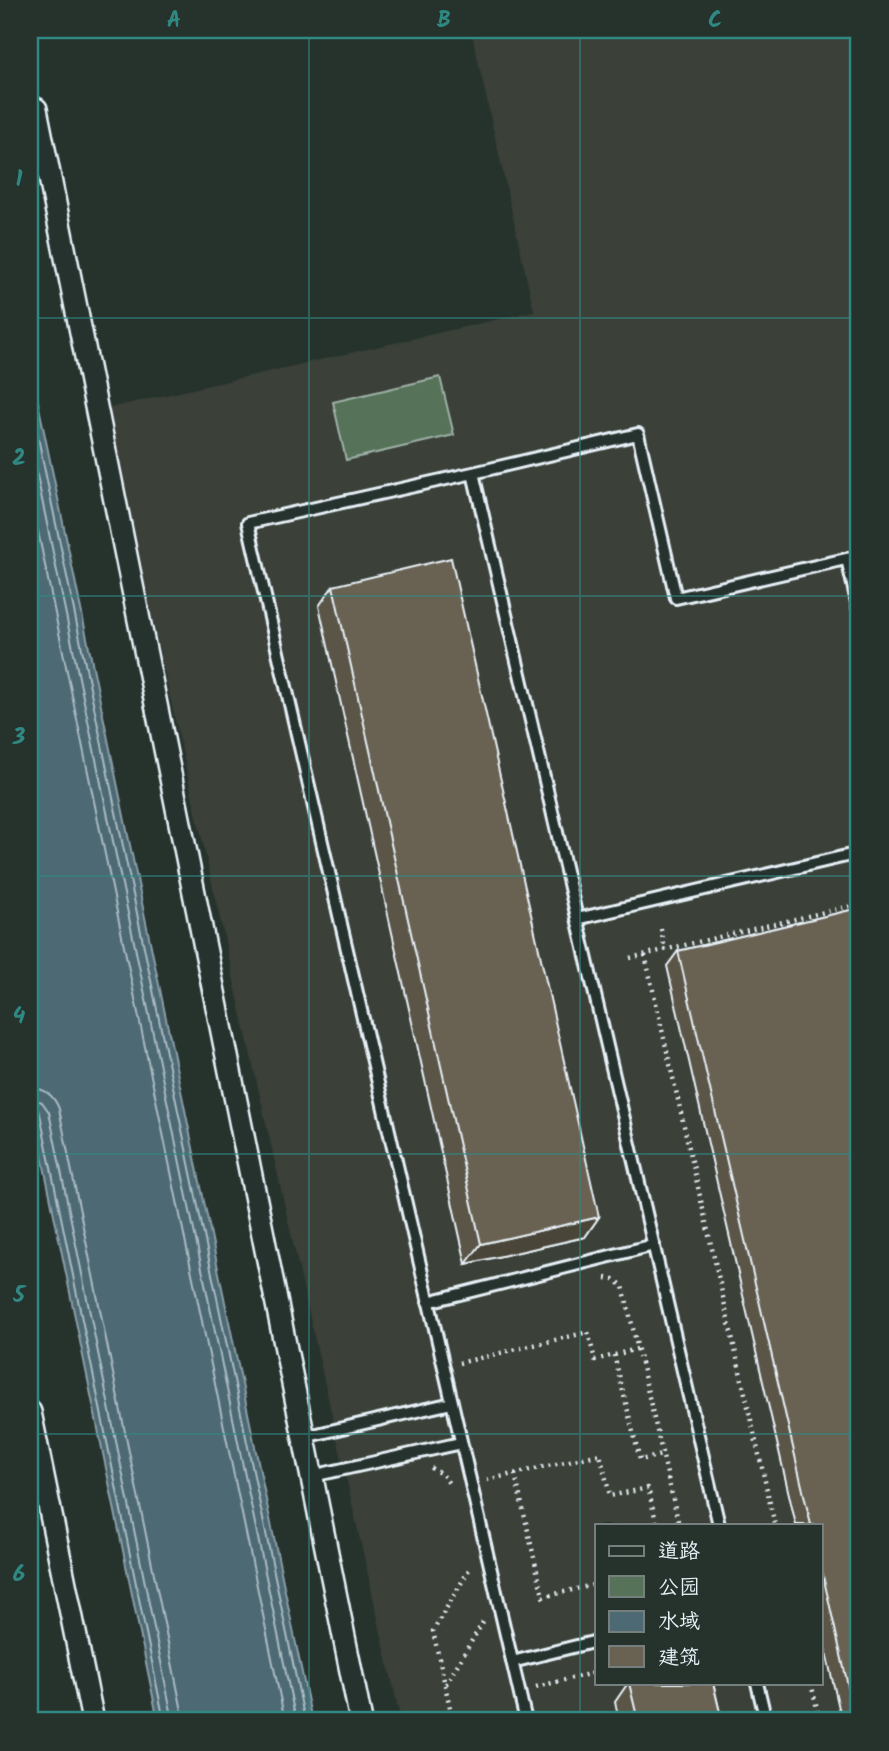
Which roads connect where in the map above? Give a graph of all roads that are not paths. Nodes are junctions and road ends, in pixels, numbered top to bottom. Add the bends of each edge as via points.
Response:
1 (33, 110) edge
2 (473, 473) junction
3 (859, 556) edge
4 (847, 559) junction
5 (859, 611) edge
6 (859, 853) edge
7 (577, 919) junction
8 (654, 1245) junction
9 (428, 1302) junction
10 (452, 1403) junction
11 (30, 1412) edge
12 (304, 1437) junction
13 (461, 1443) junction
14 (312, 1476) junction
15 (719, 1524) edge
16 (595, 1641) edge
17 (512, 1662) junction
18 (757, 1684) edge
19 (93, 1721) edge
20 (361, 1721) edge
21 (526, 1721) edge
22 (766, 1721) edge

1 - 12 street
2 - 4 lane via 638,434 676,598
2 - 7 lane
2 - 9 lane via 248,523
3 - 4 lane
4 - 5 lane
6 - 7 lane
7 - 8 lane
8 - 9 lane
8 - 15 lane
9 - 10 lane
10 - 12 lane
10 - 13 lane
11 - 19 street
12 - 14 street
13 - 14 lane
13 - 17 lane
14 - 20 street
16 - 17 lane
17 - 21 lane
18 - 22 lane

